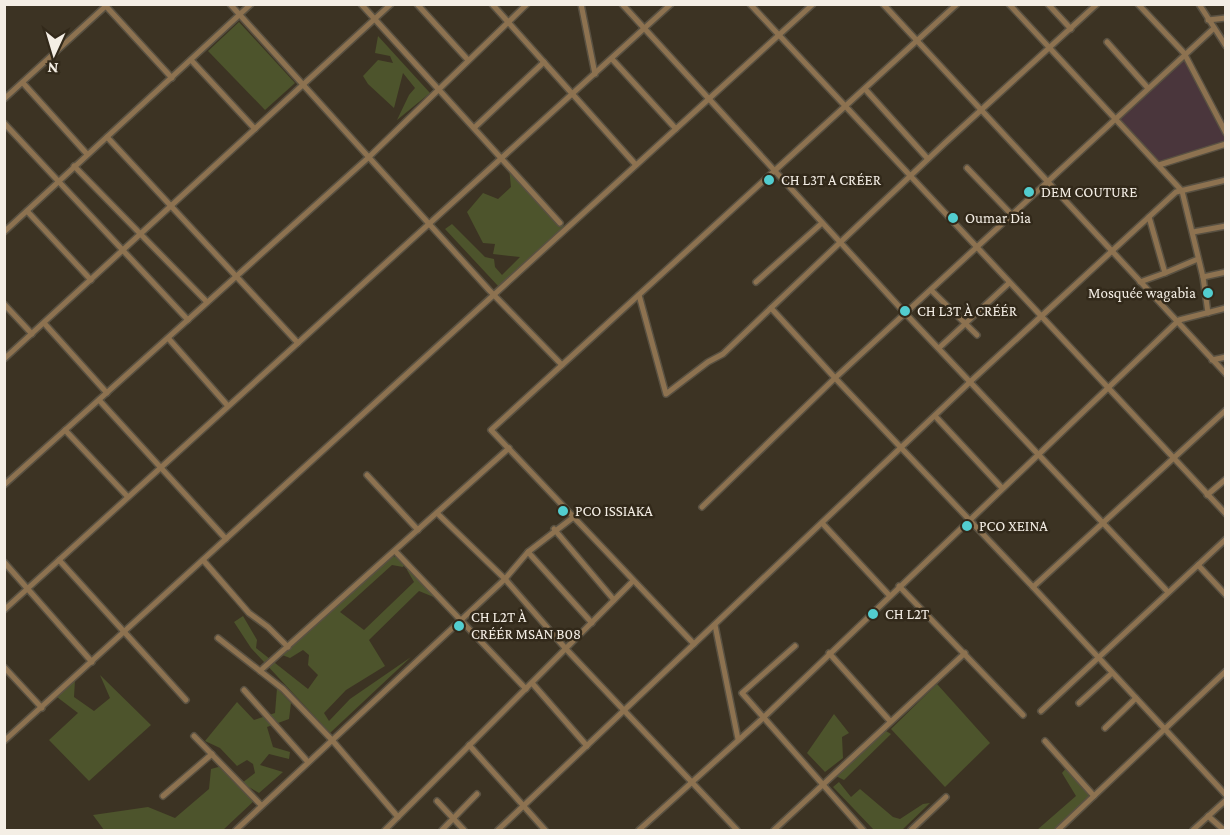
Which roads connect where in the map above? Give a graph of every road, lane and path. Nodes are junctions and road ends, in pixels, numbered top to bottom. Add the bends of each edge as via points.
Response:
1 (230, 4) edge
2 (251, 4) edge
3 (361, 4) edge
4 (391, 4) edge
5 (417, 4) edge
6 (492, 4) edge
7 (527, 4) edge
8 (580, 4) edge
9 (622, 4) edge
10 (671, 4) edge
11 (750, 4) edge
12 (813, 4) edge
13 (883, 4) edge
14 (957, 4) edge
15 (1009, 4) edge
16 (1048, 4) edge
17 (1097, 4) edge
18 (1138, 4) edge
19 (1199, 4) edge
20 (106, 5) edge
21 (240, 15) junction
22 (1226, 18) edge
23 (374, 20) junction
24 (1208, 20) junction
25 (507, 21) junction
26 (644, 29) junction
27 (1071, 29) junction
28 (1213, 29) junction
29 (778, 36) junction
30 (917, 42) junction
31 (1107, 42) dead end
32 (1226, 46) edge
33 (1049, 48) junction
34 (1184, 53) junction
35 (612, 58) junction
36 (191, 60) junction
37 (468, 60) junction
38 (544, 62) junction
39 (595, 74) junction
40 (172, 78) junction
41 (23, 83) junction
42 (303, 85) junction
43 (1147, 87) junction
44 (438, 89) junction
45 (865, 89) junction
46 (573, 93) junction
47 (4, 99) edge
48 (709, 99) junction
49 (845, 107) junction
50 (981, 110) junction
51 (1116, 119) junction
52 (4, 123) edge
53 (474, 128) junction
54 (255, 129) junction
55 (676, 129) junction
56 (1226, 133) edge
57 (107, 137) junction
58 (1226, 144) edge
59 (87, 154) junction
60 (369, 157) junction
61 (501, 159) junction
62 (928, 159) junction
63 (636, 165) junction
64 (1159, 165) junction
65 (74, 166) junction
66 (967, 168) dead end
67 (775, 171) junction
68 (909, 177) junction
69 (1226, 180) edge
70 (1046, 181) junction
71 (59, 182) junction
72 (1182, 191) junction
73 (171, 206) junction
74 (27, 211) junction
75 (1012, 215) junction
76 (1149, 217) junction
77 (560, 223) dead end
78 (822, 223) junction
79 (430, 224) junction
80 (1226, 226) edge
81 (4, 232) edge
82 (1193, 232) junction
83 (141, 234) junction
84 (840, 243) junction
85 (976, 248) junction
86 (123, 250) junction
87 (1112, 252) junction
88 (1198, 259) junction
89 (1226, 272) edge
90 (1165, 273) junction
91 (237, 276) junction
92 (1203, 277) junction
93 (91, 280) junction
94 (756, 282) dead end
95 (1140, 282) junction
96 (1009, 283) junction
97 (931, 290) junction
98 (494, 295) junction
99 (639, 295) junction
100 (207, 302) junction
101 (4, 304) edge
102 (1226, 308) edge
103 (771, 309) junction
104 (1208, 313) junction
105 (905, 314) junction
106 (1041, 317) junction
107 (188, 320) junction
108 (1177, 322) junction
109 (44, 323) junction
110 (965, 324) junction
111 (32, 334) junction
112 (977, 335) dead end
113 (168, 338) junction
114 (298, 343) junction
115 (939, 348) junction
116 (1226, 357) edge
117 (4, 359) edge
118 (1212, 360) junction
119 (562, 365) junction
120 (1226, 374) edge
121 (835, 378) junction
122 (972, 381) junction
123 (1108, 388) junction
124 (107, 393) junction
125 (99, 400) junction
126 (228, 406) junction
127 (1226, 410) edge
128 (935, 416) junction
129 (65, 430) junction
130 (509, 448) junction
131 (901, 448) junction
132 (1039, 454) junction
133 (1172, 458) junction
134 (160, 468) junction
135 (367, 475) dead end
136 (1226, 479) edge
137 (4, 485) edge
138 (1002, 488) junction
139 (1208, 495) junction
140 (128, 498) junction
141 (702, 507) dead end
142 (437, 513) junction
143 (1226, 514) edge
144 (575, 516) junction
145 (968, 520) junction
146 (1103, 522) junction
147 (822, 523) junction
148 (554, 529) junction
149 (418, 530) junction
150 (226, 539) junction
151 (1226, 539) edge
152 (395, 551) junction
153 (528, 552) junction
154 (59, 560) junction
155 (203, 560) junction
156 (4, 562) edge
157 (1198, 565) junction
158 (505, 579) junction
159 (633, 581) junction
160 (899, 586) junction
161 (1034, 587) junction
162 (28, 589) junction
163 (1168, 592) junction
164 (1226, 595) edge
165 (889, 596) junction
166 (614, 600) junction
167 (4, 610) edge
168 (459, 619) junction
169 (592, 623) junction
170 (715, 625) junction
171 (124, 633) junction
172 (218, 638) dead end
173 (694, 644) junction
174 (795, 646) dead end
175 (288, 647) junction
176 (566, 648) junction
177 (829, 653) junction
178 (965, 653) junction
179 (1099, 658) junction
180 (92, 662) junction
181 (4, 667) edge
182 (260, 671) junction
183 (1226, 671) edge
184 (1112, 673) junction
185 (532, 683) junction
186 (526, 689) junction
187 (244, 690) dead end
188 (1136, 698) junction
189 (186, 700) dead end
190 (1078, 703) dead end
191 (42, 708) junction
192 (624, 711) junction
193 (1041, 711) dead end
194 (1023, 715) dead end
195 (763, 718) junction
196 (890, 721) junction
197 (1105, 728) dead end
198 (1165, 730) junction
199 (194, 736) dead end
200 (6, 737) edge
201 (738, 739) junction
202 (332, 740) junction
203 (1046, 741) dead end
204 (469, 746) junction
205 (587, 746) junction
206 (212, 754) junction
207 (308, 762) junction
208 (692, 781) junction
209 (821, 785) junction
210 (477, 794) dead end
211 (163, 796) dead end
212 (1095, 796) junction
213 (1226, 797) edge
214 (946, 798) dead end
215 (437, 801) dead end
216 (261, 805) junction
217 (523, 807) junction
218 (1209, 816) junction
219 (398, 817) junction
220 (454, 819) junction
221 (236, 831) edge
222 (385, 831) edge
223 (442, 831) edge
224 (465, 831) edge
225 (498, 831) edge
226 (545, 831) edge
227 (639, 831) edge
228 (737, 831) edge
229 (774, 831) edge
230 (863, 831) edge
231 (911, 831) edge
232 (1058, 831) edge
233 (1193, 831) edge
234 (1224, 831) edge

1 - 21 street
2 - 21 street
3 - 23 street
4 - 23 street
5 - 37 street
6 - 25 street
7 - 25 street
8 - 39 street
9 - 26 street
10 - 26 street
11 - 29 street
12 - 29 street
13 - 30 street
14 - 30 street
15 - 33 street
16 - 27 street
17 - 27 street
18 - 34 street
19 - 24 street
20 - 40 street
20 - 41 street
21 - 36 street
21 - 42 street
22 - 24 street
23 - 42 street
23 - 44 street
24 - 28 street
25 - 37 street
25 - 38 street
26 - 35 street
26 - 48 street
27 - 33 street
28 - 32 street
28 - 34 street
29 - 48 street
29 - 49 street
30 - 45 street
30 - 50 street
31 - 43 street
33 - 50 street
33 - 51 street
34 - 43 street
34 - 56 street
35 - 39 street
35 - 55 street
36 - 40 street
36 - 54 street
37 - 44 street
38 - 46 street
38 - 53 street
39 - 46 street
40 - 57 street
41 - 47 street
41 - 59 street
42 - 54 street
42 - 60 street
43 - 51 street
44 - 53 street
44 - 60 street
45 - 49 street
45 - 62 street
46 - 61 street
46 - 63 street
48 - 55 street
48 - 67 street
49 - 67 street
49 - 68 street
50 - 62 street
50 - 70 street
51 - 64 street
51 - 70 street
52 - 71 street
53 - 61 street
54 - 73 street
55 - 63 street
57 - 59 street
57 - 73 street
58 - 64 street
59 - 65 street
60 - 79 street
60 - 91 street
61 - 77 street
61 - 79 street
62 - 68 street
63 - 98 street
64 - 72 street
65 - 71 street
65 - 83 street
66 - 75 street
67 - 78 street
67 - 99 street
68 - 84 street
68 - 85 street
69 - 72 street
70 - 75 street
70 - 87 street
71 - 74 street
71 - 86 street
72 - 76 street
72 - 82 street
73 - 83 street
73 - 91 street
74 - 81 street
74 - 93 street
75 - 85 street
76 - 87 street
76 - 90 street
78 - 84 street
78 - 94 street
79 - 98 street
79 - 114 street
80 - 82 street
82 - 88 street
83 - 86 street
83 - 100 street
84 - 103 street
84 - 105 street
85 - 96 street
85 - 97 street
86 - 93 street
86 - 107 street
87 - 95 street
87 - 106 street
88 - 90 street
88 - 92 street
89 - 92 street
90 - 95 street
91 - 100 street
91 - 114 street
92 - 104 street
93 - 109 street
95 - 108 street
96 - 106 street
96 - 110 street
97 - 105 street
97 - 110 street
98 - 119 street
98 - 150 street
99 - 103 street via 666,394 723,354
99 - 119 street
100 - 107 street
101 - 111 street
102 - 104 street
103 - 121 street
104 - 108 street
105 - 115 street
105 - 121 street
106 - 122 street
106 - 123 street
107 - 113 street
108 - 118 street
108 - 123 street
109 - 111 street
109 - 124 street
110 - 112 street
110 - 115 street
111 - 117 street
113 - 124 street
113 - 126 street
114 - 126 street
115 - 122 street
116 - 118 street
118 - 120 street
119 - 130 street via 491,430
121 - 131 street
121 - 141 street
122 - 128 street
122 - 132 street
123 - 132 street
123 - 133 street
124 - 125 street
125 - 129 street
125 - 134 street
126 - 134 street
127 - 133 street
128 - 131 street
128 - 138 street
129 - 137 street
129 - 140 street
130 - 142 street
130 - 144 street
131 - 145 street
131 - 147 street
132 - 138 street
132 - 146 street
133 - 139 street
133 - 146 street
134 - 140 street
134 - 150 street
135 - 149 street
136 - 139 street
138 - 145 street
139 - 143 street
140 - 154 street
142 - 149 street
142 - 158 street
144 - 148 street
144 - 159 street via 578,524
145 - 160 street
145 - 161 street
146 - 161 street
146 - 163 street
147 - 165 street
147 - 170 street
148 - 153 street
148 - 166 street
149 - 152 street
150 - 155 street
151 - 157 street
152 - 168 street
152 - 175 street
153 - 158 street
153 - 169 street
154 - 162 street
154 - 171 street
155 - 171 street
155 - 175 street via 249,613
156 - 162 street
157 - 163 street
157 - 164 street
158 - 168 street
158 - 176 street
159 - 166 street
159 - 173 street
160 - 165 street
160 - 178 street
161 - 179 street
162 - 167 street
162 - 180 street
163 - 179 street
165 - 177 street
166 - 169 street
168 - 186 street
168 - 202 street
169 - 176 street
170 - 173 street
170 - 201 street
171 - 180 street
171 - 189 street
172 - 182 street
173 - 192 street
174 - 195 street via 742,693
175 - 182 street
176 - 185 street
176 - 192 street
177 - 195 street
177 - 196 street
178 - 194 street
178 - 196 street
179 - 184 street
179 - 193 street
180 - 191 street
181 - 191 street
182 - 202 street
183 - 198 street
184 - 188 street
184 - 190 street
185 - 186 street
185 - 205 street
186 - 204 street
187 - 207 street
188 - 197 street
188 - 198 street
191 - 200 street
192 - 205 street
192 - 208 street
195 - 201 street
195 - 209 street
196 - 209 street
198 - 212 street
198 - 213 street
199 - 206 street
201 - 208 street
202 - 207 street
202 - 219 street
203 - 212 street
204 - 217 street
204 - 219 street
205 - 217 street
206 - 211 street
206 - 216 street
207 - 216 street
208 - 227 street
208 - 228 street
209 - 229 street
209 - 230 street
210 - 220 street
212 - 232 street
213 - 218 street
214 - 231 street
215 - 220 street
216 - 221 street
217 - 225 street
217 - 226 street
218 - 233 street
218 - 234 street
219 - 222 street
220 - 223 street
220 - 224 street

